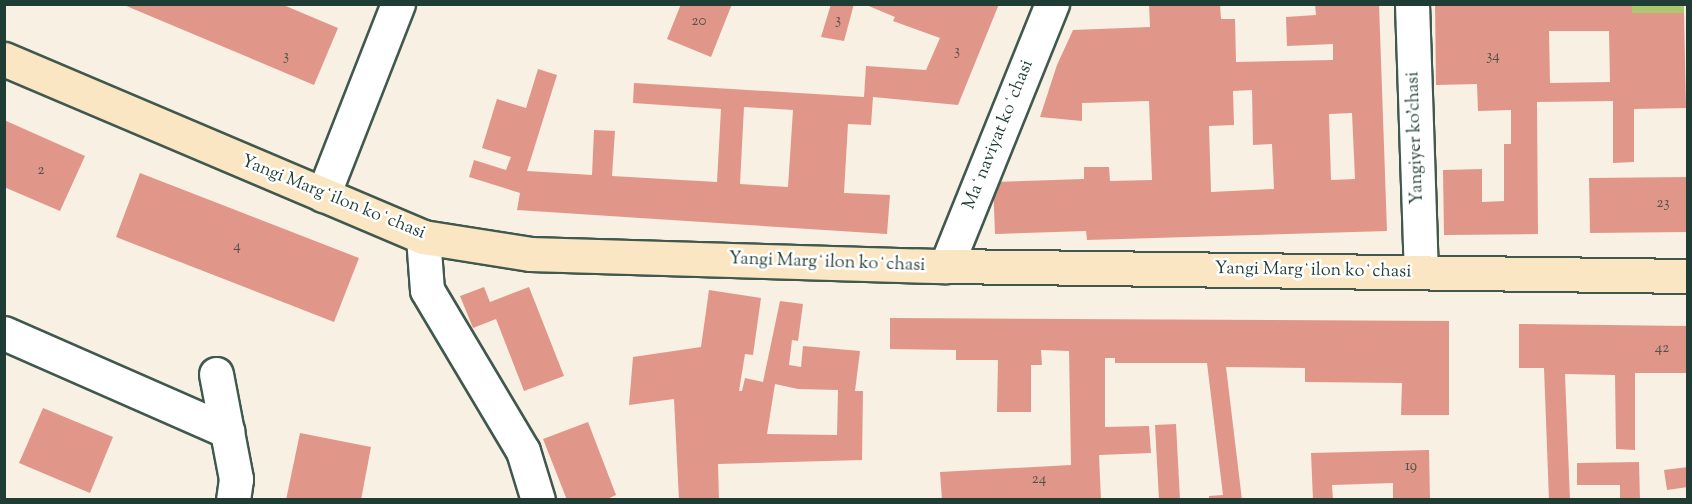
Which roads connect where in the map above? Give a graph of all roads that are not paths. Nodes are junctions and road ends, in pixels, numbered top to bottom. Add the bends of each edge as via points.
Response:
1 (398, 4) edge
2 (1052, 4) edge
3 (1412, 4) edge
4 (4, 59) edge
5 (323, 195) junction
6 (423, 237) junction
7 (946, 266) junction
8 (1421, 273) junction
9 (1688, 276) edge
10 (4, 333) edge
11 (216, 374) dead end
12 (227, 431) junction
13 (232, 500) edge
14 (538, 500) edge

1 - 5 street
2 - 7 street, Maʻnaviyat koʻchasi
3 - 8 street, Yangiyer ko'chasi
4 - 5 main road, Yangi Margʻilon koʻchasi
5 - 6 main road, Yangi Margʻilon koʻchasi
6 - 7 main road, Yangi Margʻilon koʻchasi via 530,254
6 - 14 street via 427,290 523,451
7 - 8 main road, Yangi Margʻilon koʻchasi
8 - 9 main road, Yangi Margʻilon koʻchasi
10 - 12 street
11 - 12 street
12 - 13 street via 236,479

